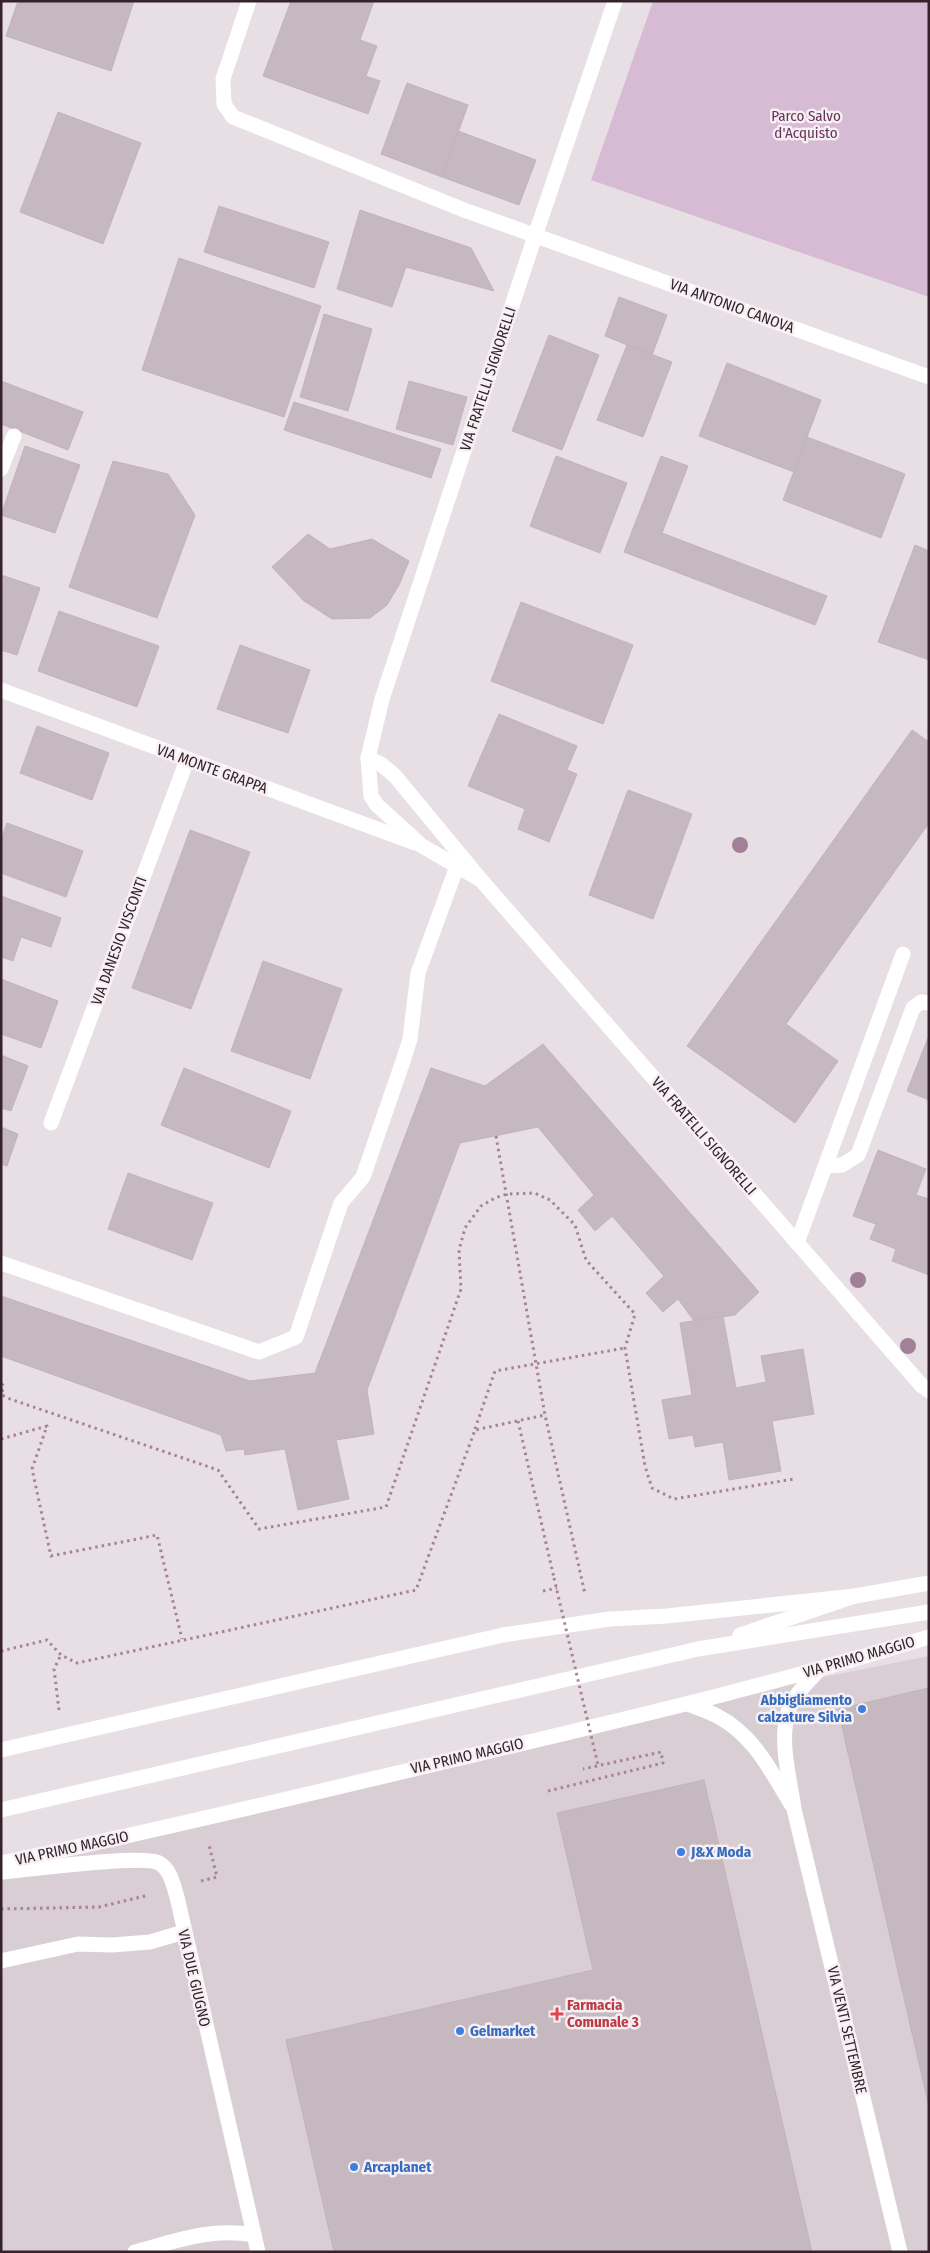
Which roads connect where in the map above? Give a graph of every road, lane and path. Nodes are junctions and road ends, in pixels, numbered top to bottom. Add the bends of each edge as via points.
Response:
1 (249, 1) edge
2 (615, 1) edge
3 (535, 236) junction
4 (929, 377) edge
5 (14, 436) dead end
6 (1, 469) edge
7 (1, 690) edge
8 (368, 758) junction
9 (187, 760) junction
10 (422, 846) junction
11 (459, 860) junction
12 (903, 954) dead end
13 (929, 1003) edge
14 (51, 1123) dead end
15 (496, 1136) dead end
16 (826, 1166) junction
17 (506, 1194) junction
18 (797, 1243) junction
19 (1, 1263) edge
20 (625, 1348) junction
21 (536, 1364) junction
22 (1, 1384) edge
23 (929, 1391) edge
24 (545, 1415) junction
25 (518, 1421) junction
26 (475, 1430) junction
27 (1, 1439) edge
28 (794, 1480) dead end
29 (929, 1583) edge
30 (557, 1588) junction
31 (543, 1591) dead end
32 (855, 1596) junction
33 (586, 1601) dead end
34 (929, 1612) edge
35 (929, 1637) edge
36 (182, 1639) junction
37 (698, 1648) junction
38 (1, 1651) edge
39 (61, 1655) junction
40 (818, 1671) junction
41 (688, 1704) junction
42 (60, 1715) dead end
43 (1, 1750) edge
44 (598, 1765) junction
45 (584, 1769) dead end
46 (548, 1791) dead end
47 (794, 1809) junction
48 (1, 1810) edge
49 (208, 1845) dead end
50 (1, 1863) edge
51 (1, 1872) edge
52 (174, 1888) junction
53 (152, 1894) dead end
54 (1, 1909) edge
55 (184, 1932) junction
56 (1, 1961) edge
57 (254, 2235) junction
58 (136, 2252) edge
59 (258, 2252) edge
60 (900, 2252) edge

1 - 3 street, VIA ANTONIO CANOVA via 223,79 224,104 233,117
2 - 3 street, VIA FRATELLI SIGNORELLI
3 - 4 street, VIA ANTONIO CANOVA
3 - 8 street, VIA FRATELLI SIGNORELLI via 382,699
5 - 6 street
7 - 9 street, VIA MONTE GRAPPA
8 - 10 street, VIA FRATELLI SIGNORELLI via 371,796
8 - 11 street, VIA FRATELLI SIGNORELLI via 395,776
9 - 10 street, VIA MONTE GRAPPA
9 - 14 street, VIA DANESIO VISCONTI
10 - 11 street, VIA FRATELLI SIGNORELLI
11 - 18 street, VIA FRATELLI SIGNORELLI via 481,880
11 - 19 street via 418,973 410,1038 363,1177 341,1203 296,1337 259,1352
12 - 16 street
13 - 16 street via 921,1002 913,1008 858,1155 842,1165
15 - 17 path
16 - 18 street
17 - 20 path via 534,1193 550,1200 575,1225 586,1260 635,1314
17 - 21 path
17 - 22 path via 481,1206 465,1228 460,1250 461,1289 386,1507 259,1529 218,1470 10,1399 2,1395
18 - 23 street, VIA FRATELLI SIGNORELLI
20 - 21 path
20 - 28 path via 645,1466 652,1488 674,1499
21 - 24 path
21 - 26 path via 495,1371
24 - 25 path
24 - 33 path
25 - 26 path
25 - 30 path, bridge
26 - 36 path via 416,1590
27 - 36 path via 47,1426 32,1469 50,1556 157,1535
29 - 32 street, VIA PRIMO MAGGIO
30 - 31 path
30 - 44 path, bridge
32 - 37 street, VIA PRIMO MAGGIO
32 - 43 street, VIA PRIMO MAGGIO via 610,1619 503,1635
34 - 37 street, VIA PRIMO MAGGIO
35 - 40 street, VIA PRIMO MAGGIO
36 - 39 path via 77,1663
37 - 48 street, VIA PRIMO MAGGIO
38 - 39 path via 47,1640
39 - 42 path via 54,1670
40 - 41 street, VIA PRIMO MAGGIO
40 - 47 street, VIA VENTI SETTEMBRE via 798,1693 788,1712 785,1743
41 - 47 street, VIA VENTI SETTEMBRE via 718,1716 741,1732 758,1751
41 - 50 street, VIA PRIMO MAGGIO via 143,1834
44 - 45 path
44 - 46 path via 660,1752 663,1763
47 - 60 street, VIA VENTI SETTEMBRE
49 - 52 path via 217,1877
51 - 52 street, VIA DUE GIUGNO via 126,1860 152,1861 168,1871
52 - 55 street, VIA DUE GIUGNO
53 - 54 path via 99,1907
55 - 56 street via 150,1942 78,1944
55 - 57 street, VIA DUE GIUGNO
57 - 58 street via 216,2232
57 - 59 street, VIA DUE GIUGNO

